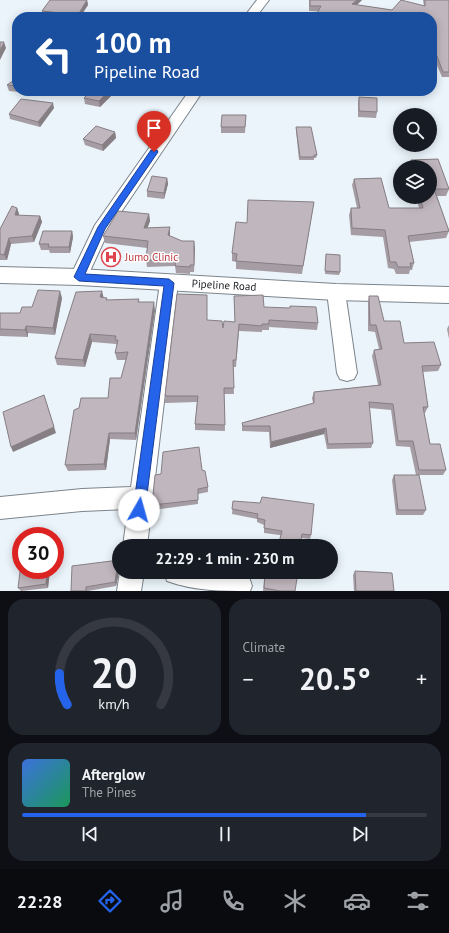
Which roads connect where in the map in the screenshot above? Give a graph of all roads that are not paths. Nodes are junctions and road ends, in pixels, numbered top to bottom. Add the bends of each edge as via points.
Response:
1 (264, 0) edge
2 (254, 12) edge
3 (193, 96) edge
4 (0, 275) edge
5 (79, 277) junction
6 (169, 283) junction
7 (336, 292) junction
8 (449, 295) edge
9 (347, 373) dead end
10 (140, 498) junction
11 (0, 508) edge
12 (137, 539) edge
13 (131, 579) edge
14 (208, 579) edge
15 (240, 586) dead end
16 (129, 591) edge

1 - 2 street
3 - 5 street via 101,229
4 - 5 street, Pipeline Road
5 - 6 street, Pipeline Road
6 - 7 street, Pipeline Road
6 - 10 street
7 - 8 street, Pipeline Road
7 - 9 street
10 - 11 street via 82,500
10 - 12 street
13 - 16 street
14 - 15 street

